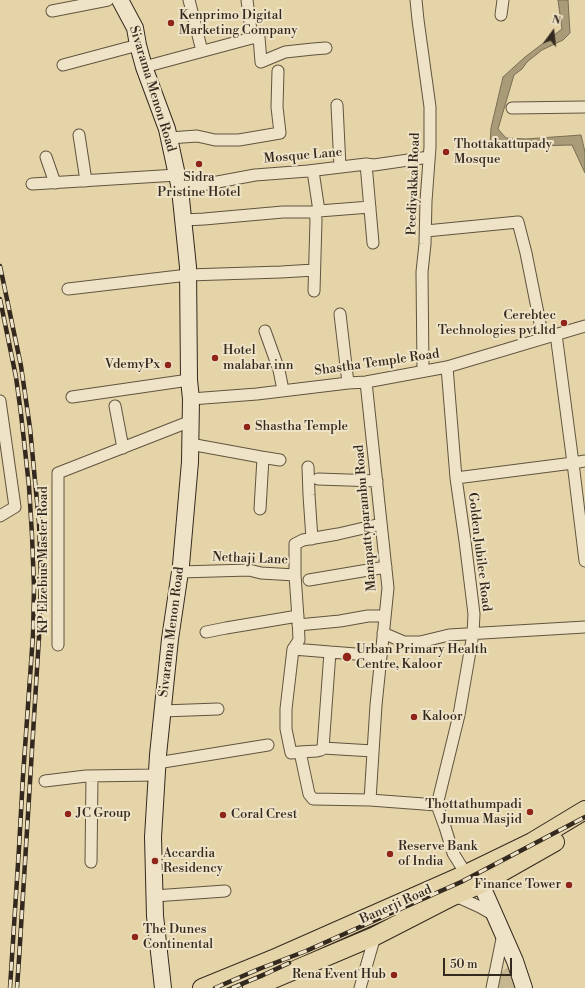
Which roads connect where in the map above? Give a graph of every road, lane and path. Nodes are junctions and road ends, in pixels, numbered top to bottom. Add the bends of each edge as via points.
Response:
1 (108, 0) edge
2 (120, 0) edge
3 (189, 0) edge
4 (247, 0) edge
5 (416, 0) edge
6 (503, 0) edge
7 (52, 11) dead end
8 (501, 15) dead end
9 (252, 38) junction
10 (138, 45) junction
11 (326, 48) dead end
12 (202, 51) junction
13 (63, 64) dead end
14 (144, 67) junction
15 (278, 71) dead end
16 (337, 104) dead end
17 (585, 107) edge
18 (512, 108) dead end
19 (79, 135) dead end
20 (169, 138) junction
21 (46, 157) dead end
22 (429, 157) junction
23 (366, 164) junction
24 (340, 168) junction
25 (313, 171) junction
26 (86, 181) junction
27 (178, 182) junction
28 (55, 183) junction
29 (32, 184) dead end
30 (370, 207) junction
31 (184, 220) junction
32 (426, 231) junction
33 (373, 243) dead end
34 (314, 270) junction
35 (188, 275) junction
36 (68, 290) dead end
37 (314, 291) dead end
38 (340, 314) dead end
39 (585, 326) edge
40 (265, 331) dead end
41 (556, 334) junction
42 (543, 338) junction
43 (447, 367) junction
44 (423, 371) junction
45 (189, 380) junction
46 (348, 382) junction
47 (366, 382) junction
48 (283, 390) junction
49 (72, 397) dead end
50 (191, 399) junction
51 (0, 402) edge
52 (115, 406) dead end
53 (191, 421) junction
54 (190, 444) junction
55 (123, 448) junction
56 (263, 458) junction
57 (280, 460) dead end
58 (585, 461) edge
59 (573, 463) junction
60 (308, 467) dead end
61 (456, 478) junction
62 (318, 479) dead end
63 (377, 481) junction
64 (260, 508) dead end
65 (0, 516) edge
66 (381, 524) junction
67 (312, 538) junction
68 (585, 561) edge
69 (386, 567) junction
70 (180, 572) junction
71 (295, 574) junction
72 (309, 580) dead end
73 (385, 616) junction
74 (298, 620) junction
75 (585, 627) edge
76 (206, 632) dead end
77 (383, 633) junction
78 (472, 634) junction
79 (58, 645) dead end
80 (294, 649) junction
81 (330, 652) junction
82 (381, 656) junction
83 (218, 709) dead end
84 (162, 711) junction
85 (268, 745) dead end
86 (323, 748) junction
87 (373, 751) junction
88 (300, 752) junction
89 (157, 769) junction
90 (92, 776) junction
91 (45, 781) dead end
92 (370, 800) junction
93 (437, 805) junction
94 (585, 810) edge
95 (585, 824) edge
96 (91, 862) dead end
97 (474, 879) junction
98 (225, 891) dead end
99 (154, 896) junction
100 (451, 898) junction
101 (494, 915) junction
102 (503, 934) junction
103 (375, 936) junction
104 (163, 988) edge
105 (202, 988) edge
106 (252, 988) edge
107 (360, 988) edge
108 (492, 988) edge
109 (524, 988) edge

1 - 7 street
2 - 10 street, Sivarama Menon Road via 135,28
3 - 12 street
4 - 9 street
5 - 22 street, Peediyakkal Road via 430,107
6 - 8 street
9 - 11 street via 259,37 261,62 285,52
9 - 12 street
10 - 13 street
10 - 14 street, Sivarama Menon Road
12 - 14 street
14 - 20 street, Sivarama Menon Road
15 - 20 street via 277,107 280,133 239,140 215,140 197,136
16 - 24 street
17 - 18 street
19 - 26 street
20 - 27 street, Sivarama Menon Road
21 - 28 street
22 - 23 street, Mosque Lane
22 - 32 street, Peediyakkal Road
23 - 24 street, Mosque Lane
23 - 30 street
24 - 25 street, Mosque Lane
25 - 27 street, Mosque Lane
25 - 30 street via 319,211
26 - 27 street, Mosque Lane
26 - 28 street, Mosque Lane
27 - 31 street, Sivarama Menon Road
28 - 29 street, Mosque Lane
30 - 33 street
31 - 34 street via 282,212 315,212
31 - 35 street, Sivarama Menon Road
32 - 42 street via 518,222
32 - 44 street, Peediyakkal Road via 422,272
34 - 35 street
34 - 37 street
35 - 36 street
35 - 45 street, Sivarama Menon Road
38 - 46 street
39 - 41 street, Shastha Temple Road
40 - 48 street
41 - 42 street, Shastha Temple Road
41 - 59 street
42 - 43 street, Shastha Temple Road
43 - 44 street, Shastha Temple Road
43 - 61 street, Golden Jubilee Road
44 - 47 street, Shastha Temple Road
45 - 49 street
45 - 50 street, Sivarama Menon Road
46 - 47 street, Shastha Temple Road
46 - 48 street, Shastha Temple Road
47 - 63 street, Manapattyparambu Road
48 - 50 street, Shastha Temple Road
50 - 53 street, Sivarama Menon Road
51 - 65 street via 15,507
52 - 55 street
53 - 54 street, Sivarama Menon Road
53 - 55 street, KP Elzebius Master Road
54 - 56 street
54 - 70 street, Sivarama Menon Road
55 - 79 street, KP Elzebius Master Road via 58,473
56 - 57 street
56 - 64 street
58 - 59 street
59 - 61 street
59 - 68 street
60 - 67 street
61 - 78 street, Golden Jubilee Road via 474,614
62 - 63 street
63 - 66 street, Manapattyparambu Road
66 - 67 street
66 - 69 street, Manapattyparambu Road
67 - 71 street via 295,544
69 - 72 street
69 - 73 street, Manapattyparambu Road via 388,588
70 - 71 street, Nethaji Lane via 249,570
70 - 84 street, Sivarama Menon Road
71 - 74 street
73 - 74 street via 340,621
73 - 77 street, Manapattyparambu Road
74 - 76 street
74 - 80 street via 299,640
75 - 78 street
77 - 78 street via 404,642
77 - 82 street, Manapattyparambu Road
78 - 93 street, Golden Jubilee Road via 458,715
80 - 81 street
80 - 88 street via 286,729 291,753
81 - 82 street
81 - 86 street
82 - 87 street, Manapattyparambu Road
83 - 84 street
84 - 89 street, Sivarama Menon Road
85 - 89 street
86 - 87 street
86 - 88 street
87 - 92 street, Manapattyparambu Road
88 - 92 street via 309,794 313,799
89 - 90 street
89 - 99 street, Sivarama Menon Road via 153,837
90 - 91 street
90 - 96 street
92 - 93 street
93 - 97 street via 453,853
94 - 97 main road, Banerji Road
95 - 97 main road, Banerji Road via 538,852
97 - 100 main road, Banerji Road
97 - 101 street
97 - 105 main road, Banerji Road
98 - 99 street
99 - 104 street, Sivarama Menon Road
100 - 101 street via 460,898
100 - 103 main road, Banerji Road
101 - 102 street
102 - 108 street
102 - 109 street
103 - 106 main road, Banerji Road
103 - 107 street

